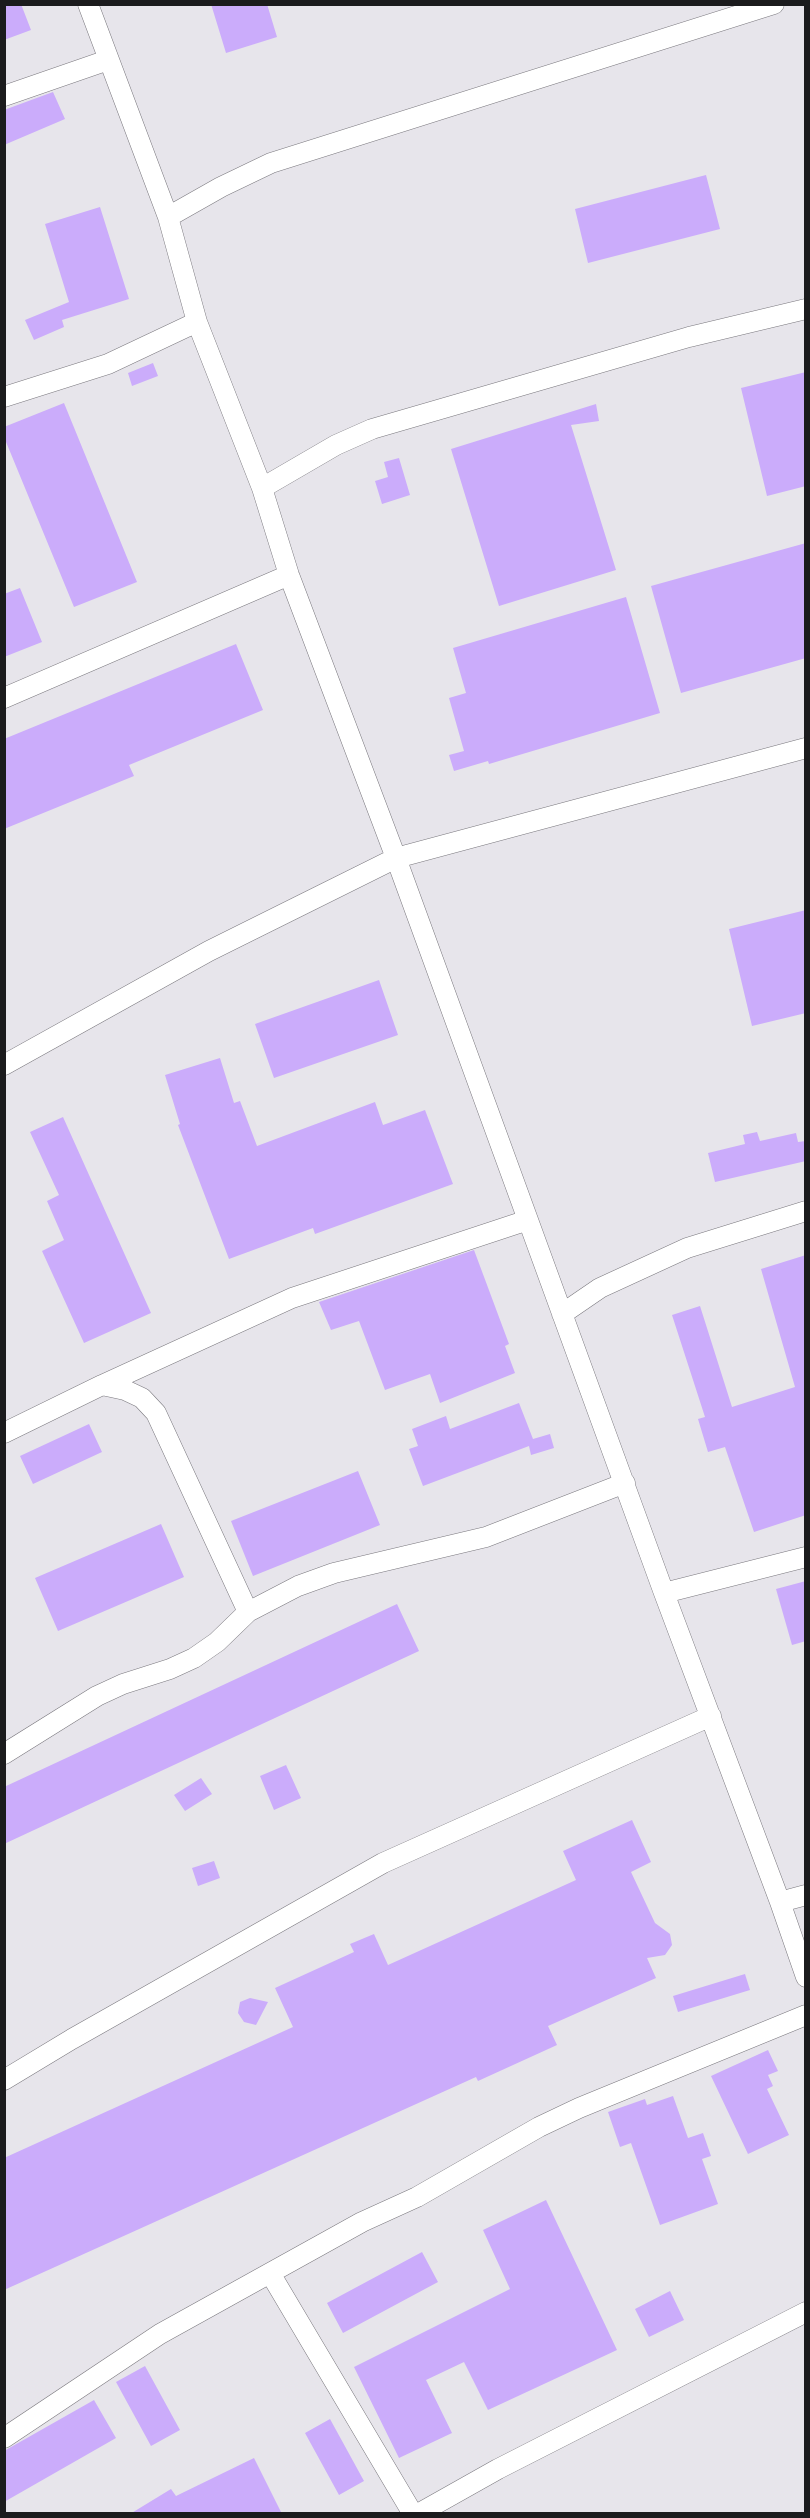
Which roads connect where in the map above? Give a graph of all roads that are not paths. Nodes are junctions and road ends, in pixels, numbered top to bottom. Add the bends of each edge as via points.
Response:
1 (87, 4) edge
2 (774, 4) edge
3 (108, 60) junction
4 (4, 96) edge
5 (168, 217) junction
6 (806, 309) edge
7 (197, 322) junction
8 (4, 397) edge
9 (262, 488) junction
10 (289, 575) junction
11 (4, 698) edge
12 (806, 748) edge
13 (396, 858) junction
14 (4, 1065) edge
15 (806, 1211) edge
16 (528, 1220) junction
17 (562, 1314) junction
18 (102, 1385) junction
19 (4, 1433) edge
20 (625, 1483) junction
21 (806, 1557) edge
22 (664, 1593) junction
23 (248, 1612) junction
24 (711, 1716) junction
25 (4, 1754) edge
26 (806, 1895) edge
27 (780, 1902) junction
28 (806, 1977) edge
29 (806, 2015) edge
30 (4, 2080) edge
31 (270, 2273) junction
32 (806, 2312) edge
33 (4, 2438) edge
34 (413, 2514) edge
35 (418, 2514) edge

1 - 3 street
2 - 5 street via 271,163
3 - 4 street
3 - 5 street
5 - 7 street
6 - 9 street via 689,337 372,429
7 - 8 street via 108,364
7 - 9 street
9 - 10 street
10 - 11 street
10 - 13 street
12 - 13 street
13 - 14 street via 209,951
13 - 16 street
15 - 17 street via 687,1248 600,1288
16 - 17 street
16 - 18 street via 292,1299
17 - 20 street
18 - 19 street
18 - 23 street via 142,1398 156,1413
20 - 22 street
20 - 23 street via 486,1537 334,1572
21 - 22 street
22 - 24 street
23 - 25 street via 194,1658 96,1696
24 - 27 street
24 - 30 street via 383,1863
26 - 27 street
27 - 28 street
29 - 31 street via 539,2127 417,2197 362,2222
31 - 33 street via 160,2334
31 - 34 street
32 - 35 street

